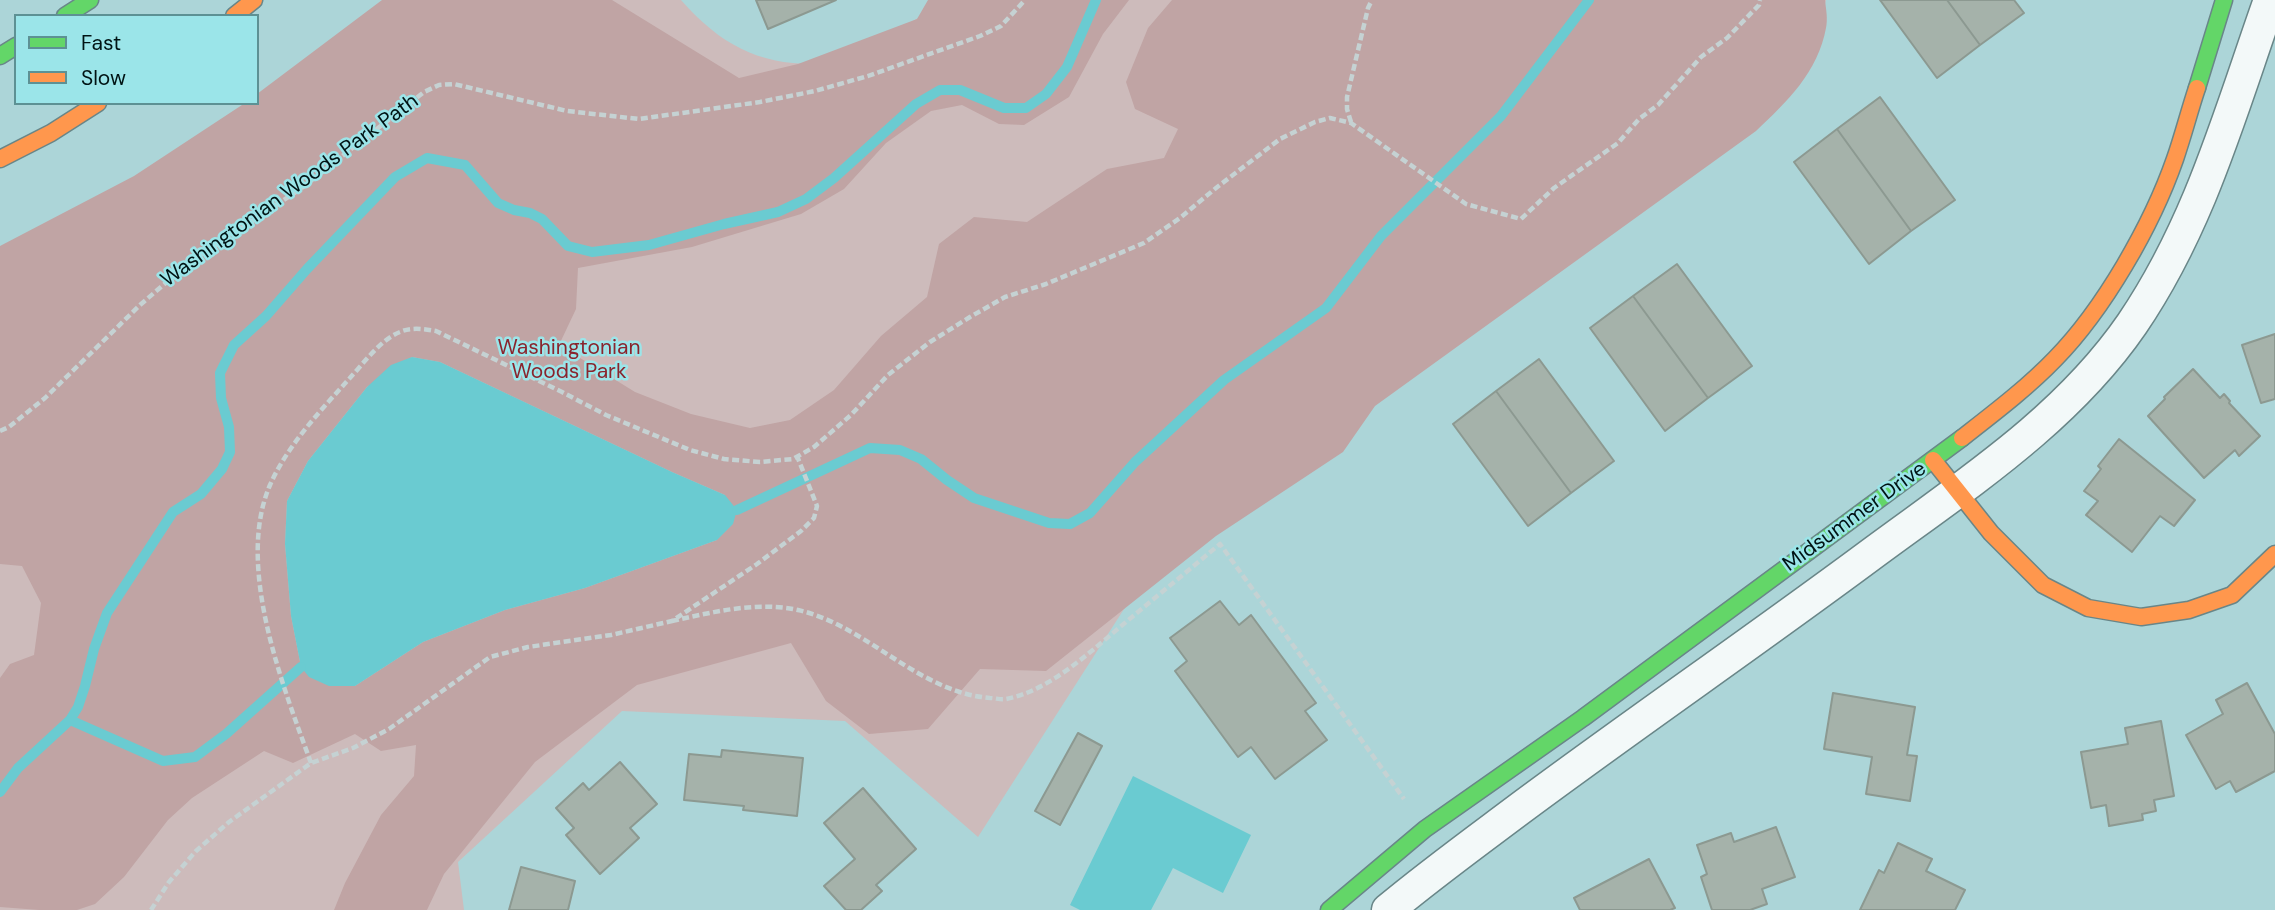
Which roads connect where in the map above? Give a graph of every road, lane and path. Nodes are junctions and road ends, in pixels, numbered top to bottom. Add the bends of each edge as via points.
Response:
1 (90, 0) edge
2 (254, 0) edge
3 (1025, 0) edge
4 (1372, 0) edge
5 (1760, 0) edge
6 (2224, 0) edge
7 (2270, 0) edge
8 (68, 14) edge
9 (236, 14) edge
10 (95, 105) edge
11 (1352, 123) junction
12 (0, 159) edge
13 (0, 431) edge
14 (797, 456) junction
15 (1933, 460) junction
16 (1957, 490) junction
17 (2275, 554) edge
18 (672, 621) junction
19 (311, 763) junction
20 (1425, 829) junction
21 (151, 910) edge
22 (1329, 910) edge
23 (1388, 910) edge

1 - 8 street
2 - 9 street
3 - 13 path, Washingtonian Woods Park Path via 1001,26 980,36 868,76 760,102 639,119 567,111 454,84 439,85 299,190 190,262 45,398
4 - 11 path via 1348,97
5 - 11 path via 1618,143 1553,188 1521,219 1466,204
6 - 15 street, Midsummer Drive via 2174,161 2122,268 2057,357 2017,396
7 - 16 street, Midsummer Drive via 2200,200 2156,287 2129,328 2065,402
10 - 12 street
11 - 14 path via 1330,118 1280,139 1144,243 1005,297 970,317 888,375 850,415
14 - 18 path via 817,506 814,518 757,564
14 - 19 path via 760,462 690,450 606,415 436,331 399,332 377,349 298,440 270,486 260,522 262,597 271,648
15 - 16 street
15 - 20 street, Midsummer Drive
16 - 17 street via 1991,533 2043,585 2088,608 2141,617 2189,610 2232,595
16 - 23 street, Midsummer Drive via 1569,772
18 - 19 path via 490,657 389,729
18 - 20 path via 756,606 797,610 827,620 936,683 971,696 1004,699 1064,673 1220,544
19 - 21 path via 196,851
20 - 22 street, Midsummer Drive

